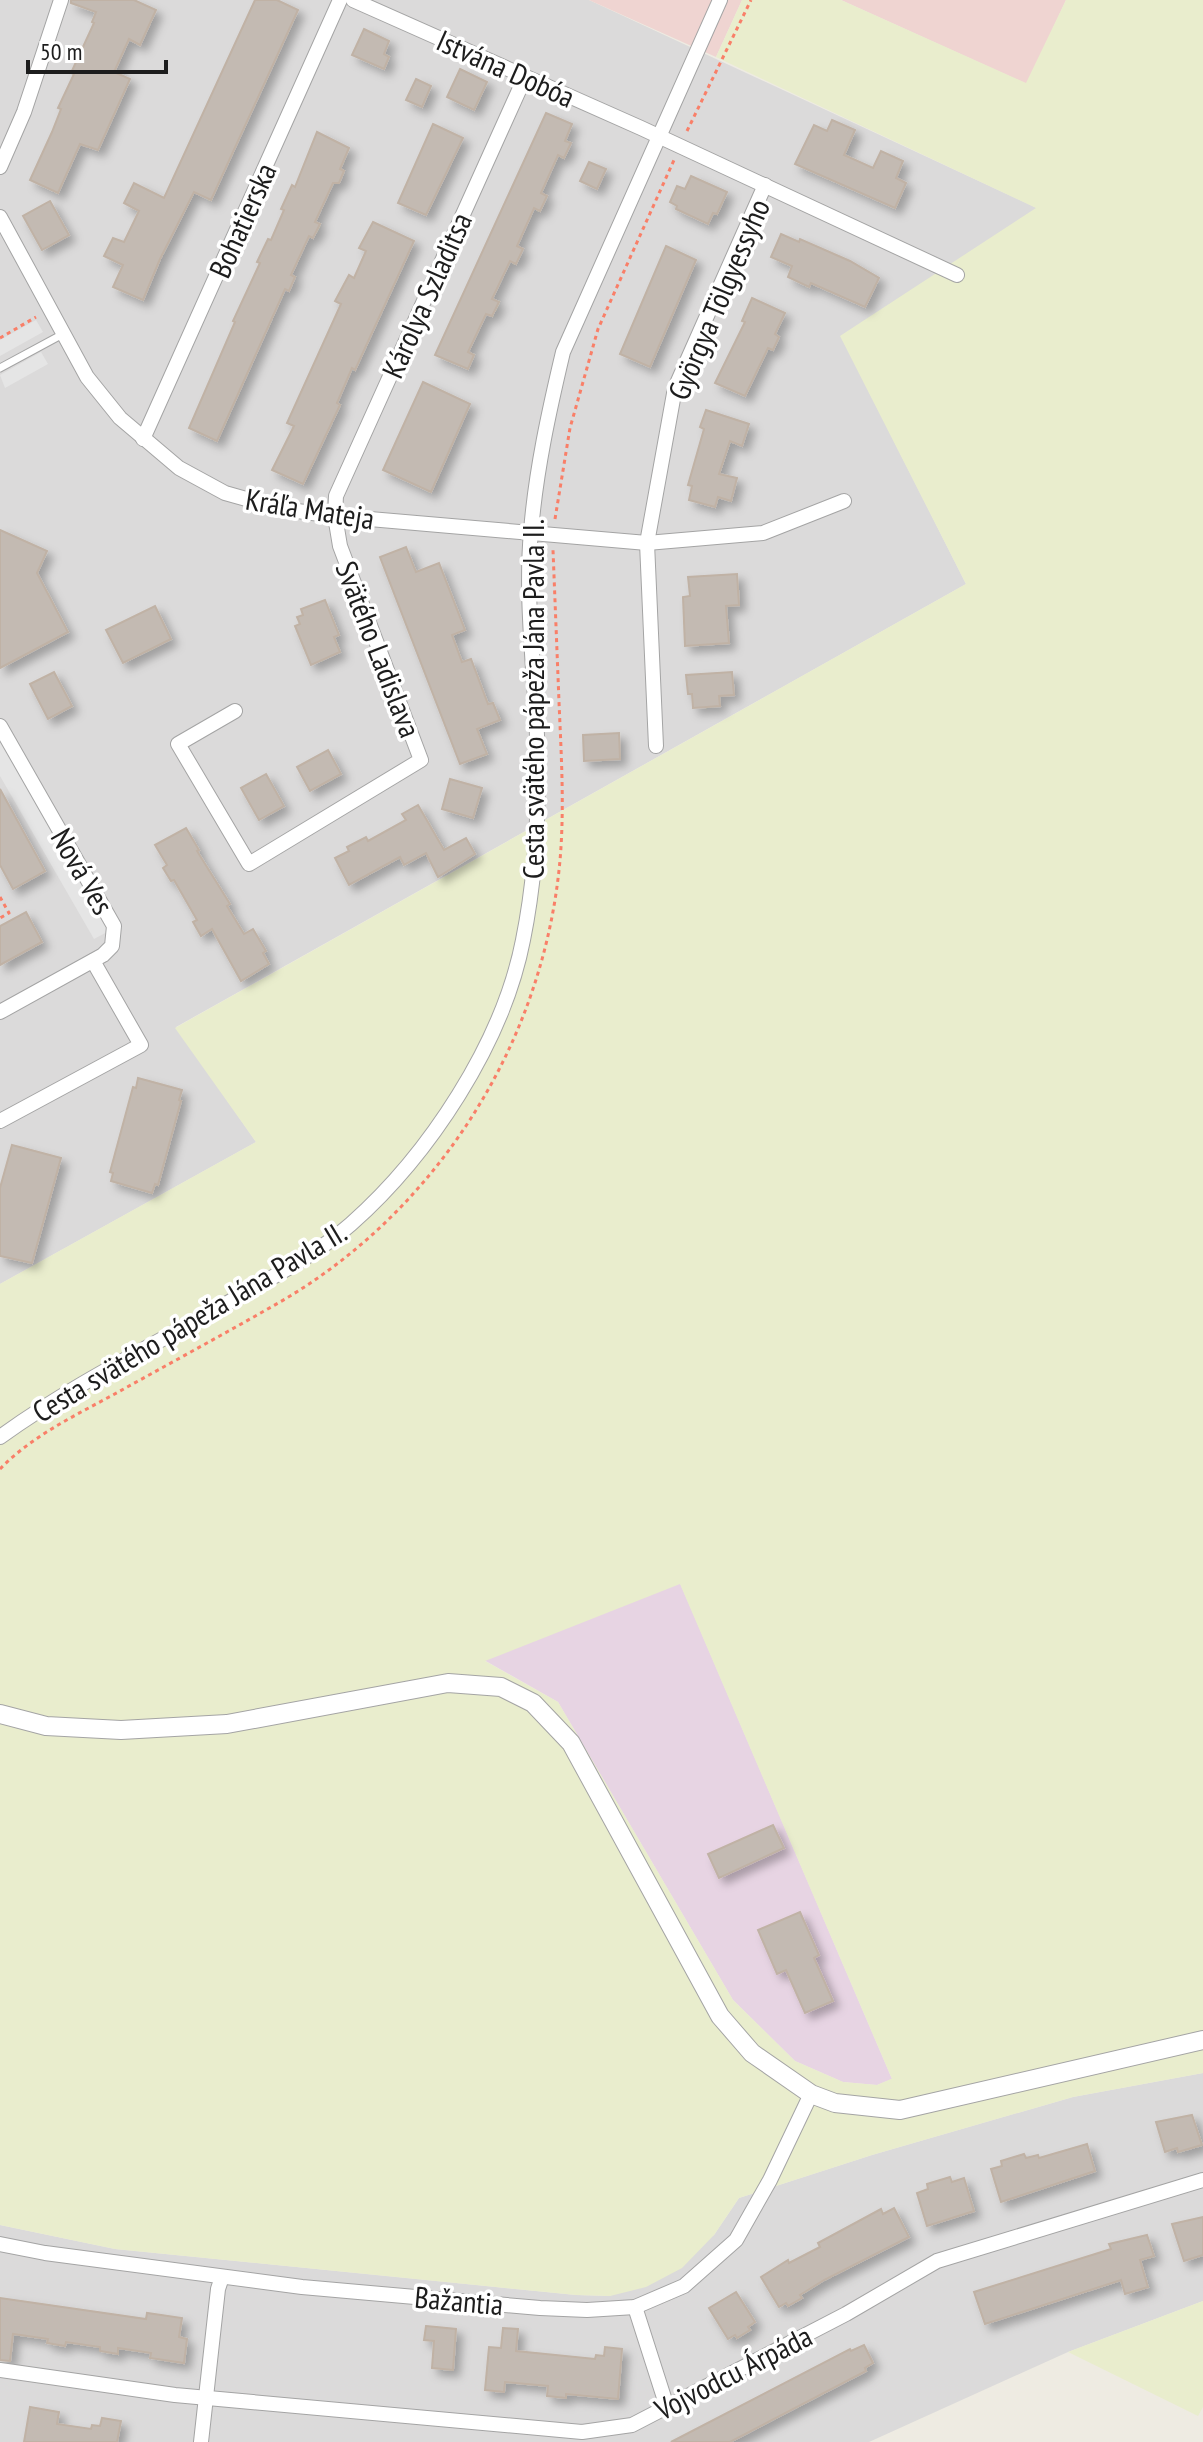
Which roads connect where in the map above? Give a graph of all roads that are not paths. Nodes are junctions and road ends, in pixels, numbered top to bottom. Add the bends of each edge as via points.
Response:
1 (61, 0) edge
2 (340, 0) edge
3 (353, 0) edge
4 (720, 0) edge
5 (525, 77) junction
6 (659, 136) junction
7 (0, 167) edge
8 (765, 185) junction
9 (0, 217) edge
10 (957, 275) dead end
11 (63, 334) junction
12 (0, 368) edge
13 (143, 439) junction
14 (844, 501) dead end
15 (335, 516) junction
16 (531, 532) junction
17 (647, 543) junction
18 (235, 711) dead end
19 (0, 726) edge
20 (656, 746) dead end
21 (93, 961) junction
22 (0, 1012) edge
23 (0, 1121) edge
24 (0, 1437) edge
25 (0, 1714) edge
26 (1203, 2040) edge
27 (811, 2094) junction
28 (1203, 2180) edge
29 (0, 2244) edge
30 (222, 2277) junction
31 (635, 2307) junction
32 (0, 2370) edge
33 (205, 2398) junction
34 (667, 2407) junction
35 (201, 2442) edge

1 - 7 street
2 - 13 street, Bohatierska
3 - 5 street, Istvána Dobóa
4 - 6 street, Cesta svätého pápeža Jána Pavla II.
5 - 6 street, Istvána Dobóa
5 - 15 street, Károlya Szladitsa via 336,496
6 - 8 street, Istvána Dobóa
6 - 16 street, Cesta svätého pápeža Jána Pavla II. via 563,352
8 - 10 street, Istvána Dobóa
8 - 17 street, Györgya Tölgyessyho via 675,388
9 - 11 street, Kráľa Mateja
11 - 12 lane
11 - 13 street, Kráľa Mateja via 87,377
13 - 15 street, Kráľa Mateja via 179,468 225,493
14 - 17 street, Kráľa Mateja via 763,533
15 - 16 street, Kráľa Mateja
15 - 18 street, Svätého Ladislava via 340,546 421,760 249,864 178,744
16 - 17 street, Kráľa Mateja
16 - 24 street, Cesta svätého pápeža Jána Pavla II. via 529,626 538,772 534,876 523,944 501,1011 463,1088 392,1185 348,1227 288,1268 108,1368
17 - 20 street, Györgya Tölgyessyho
19 - 21 street, Nová Ves via 114,926 112,946
21 - 22 street, Nová Ves
21 - 23 street via 141,1045
25 - 27 street via 46,1726 121,1730 227,1724 448,1683 501,1687 533,1703 571,1743 720,2016 752,2053
26 - 27 street via 900,2110 835,2103
27 - 31 street, Bažantia via 736,2240 684,2286
28 - 34 street, Vojvodcu Árpáda via 937,2261
29 - 30 street, Bažantia
30 - 31 street, Bažantia via 540,2308
30 - 33 street
31 - 34 street
32 - 33 street, Vojvodcu Árpáda
33 - 34 street, Vojvodcu Árpáda via 582,2432 632,2425
33 - 35 street

